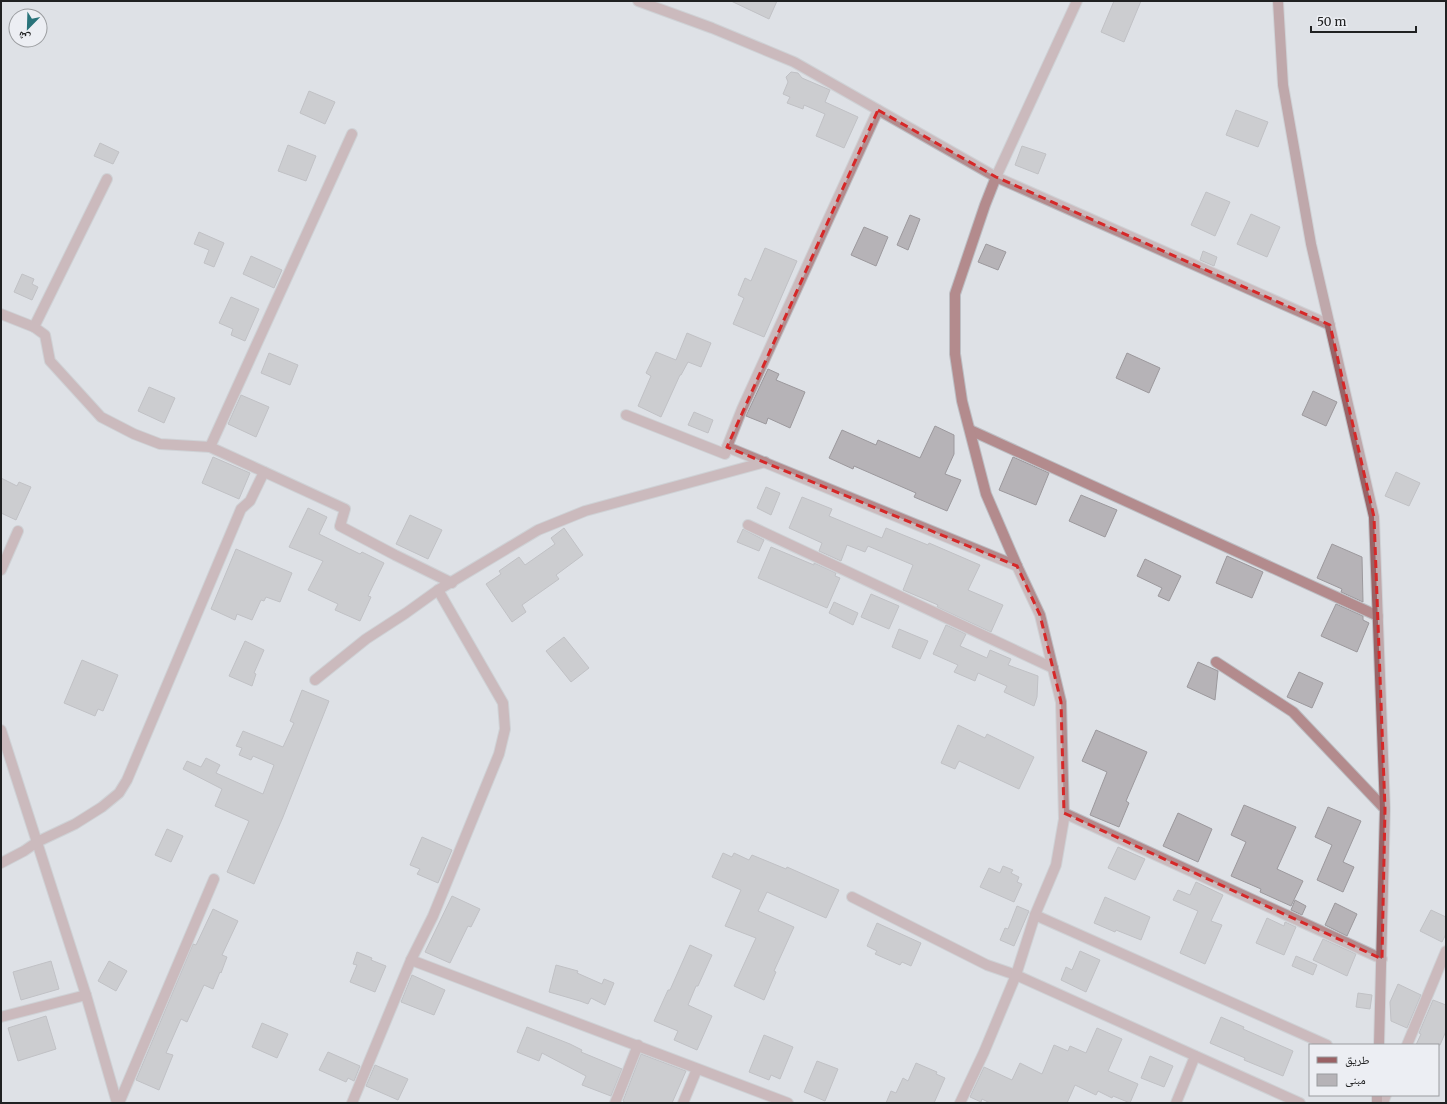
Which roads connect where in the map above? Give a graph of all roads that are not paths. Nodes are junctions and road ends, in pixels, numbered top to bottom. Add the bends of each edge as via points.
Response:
1 (638, 1) edge
2 (1077, 1) edge
3 (1278, 1) edge
4 (878, 110) junction
5 (352, 134) dead end
6 (996, 177) junction
7 (107, 178) dead end
8 (1, 314) edge
9 (1330, 325) junction
10 (34, 327) junction
11 (626, 414) dead end
12 (970, 430) junction
13 (727, 446) junction
14 (210, 447) junction
15 (765, 462) junction
16 (264, 472) junction
17 (748, 525) dead end
18 (18, 531) dead end
19 (1017, 566) junction
20 (1, 570) edge
21 (452, 583) junction
22 (438, 590) junction
23 (1378, 616) junction
24 (1216, 662) dead end
25 (1053, 668) junction
26 (315, 680) dead end
27 (1, 730) edge
28 (1385, 809) junction
29 (1064, 813) junction
30 (37, 842) junction
31 (1, 864) edge
32 (214, 879) dead end
33 (852, 897) dead end
34 (1035, 915) junction
35 (1446, 951) edge
36 (1382, 959) junction
37 (411, 960) junction
38 (1016, 975) junction
39 (86, 995) junction
40 (1, 1017) edge
41 (1325, 1044) edge
42 (1379, 1044) edge
43 (1407, 1044) edge
44 (638, 1045) junction
45 (1195, 1056) junction
46 (697, 1069) junction
47 (118, 1103) edge
48 (352, 1103) edge
49 (615, 1103) edge
50 (683, 1103) edge
51 (788, 1103) edge
52 (960, 1103) edge
53 (1176, 1103) edge
54 (1300, 1103) edge

1 - 4 street via 794,62
2 - 6 street
3 - 9 street via 1283,85 1311,244
4 - 6 street
4 - 13 street
5 - 14 street
6 - 9 street
6 - 12 street via 955,294 955,354 962,401
7 - 10 street
8 - 10 street
9 - 23 street via 1374,517
10 - 14 street via 45,335 50,361 101,417 160,444
11 - 13 street via 725,454
12 - 19 street via 986,494
12 - 23 street
13 - 15 street
14 - 16 street
15 - 19 street
15 - 21 street via 585,511 538,530
16 - 21 street via 345,509 340,526
16 - 30 street via 250,501 241,510 127,780 119,793 102,807
17 - 25 street
18 - 20 street
19 - 25 street via 1040,615
21 - 22 street
22 - 26 street via 366,639
22 - 37 street via 503,703 505,729 499,754 433,916
23 - 28 street
24 - 28 street via 1293,712
25 - 29 street via 1062,702
27 - 30 street
28 - 36 street
29 - 34 street via 1056,865
29 - 36 street
30 - 31 street
30 - 39 street
32 - 47 street
33 - 38 street via 986,965
34 - 38 street
34 - 41 street
35 - 43 street
36 - 42 street
37 - 44 street
37 - 48 street
38 - 45 street
38 - 52 street
39 - 40 street
39 - 47 street
44 - 46 street
44 - 49 street
45 - 53 street
45 - 54 street
46 - 50 street
46 - 51 street

